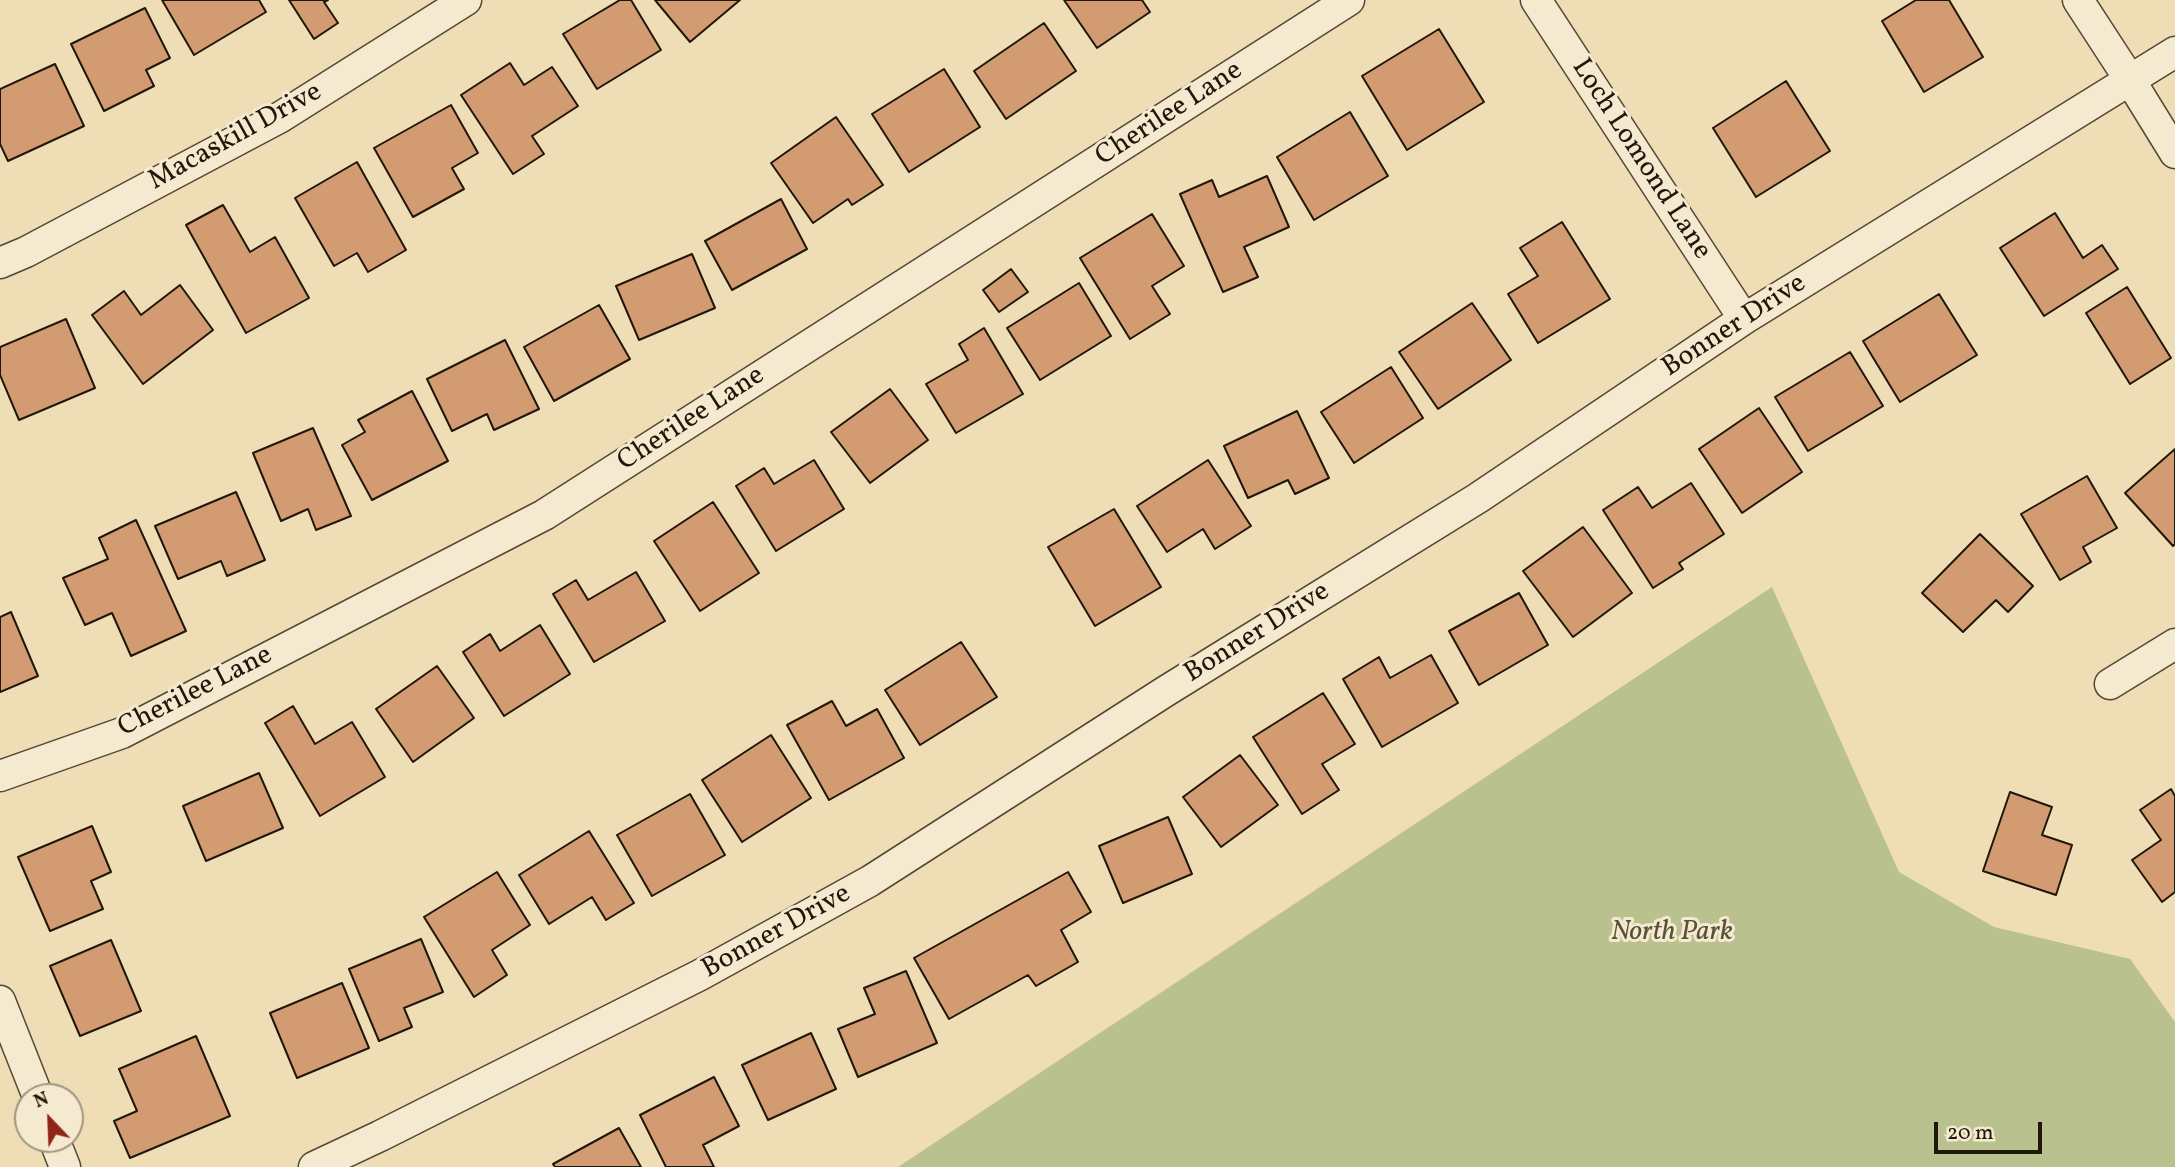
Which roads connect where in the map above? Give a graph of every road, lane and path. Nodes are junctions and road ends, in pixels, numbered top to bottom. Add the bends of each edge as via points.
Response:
1 (466, 0) edge
2 (1349, 0) edge
3 (1536, 0) edge
4 (2078, 0) edge
5 (2175, 52) edge
6 (2130, 80) junction
7 (2175, 153) edge
8 (0, 263) edge
9 (1744, 319) junction
10 (2175, 643) edge
11 (2110, 684) dead end
12 (0, 776) edge
13 (0, 1001) edge
14 (32, 1083) edge
15 (314, 1167) edge

1 - 8 street, Macaskill Drive via 279,118
2 - 12 street, Cherilee Lane via 544,515 122,733
3 - 9 street, Loch Lomond Lane
4 - 6 street
5 - 6 street, Bonner Drive
6 - 7 street
6 - 9 street, Bonner Drive
9 - 15 street, Bonner Drive via 1478,498 870,881 700,975
10 - 11 street
13 - 14 street

